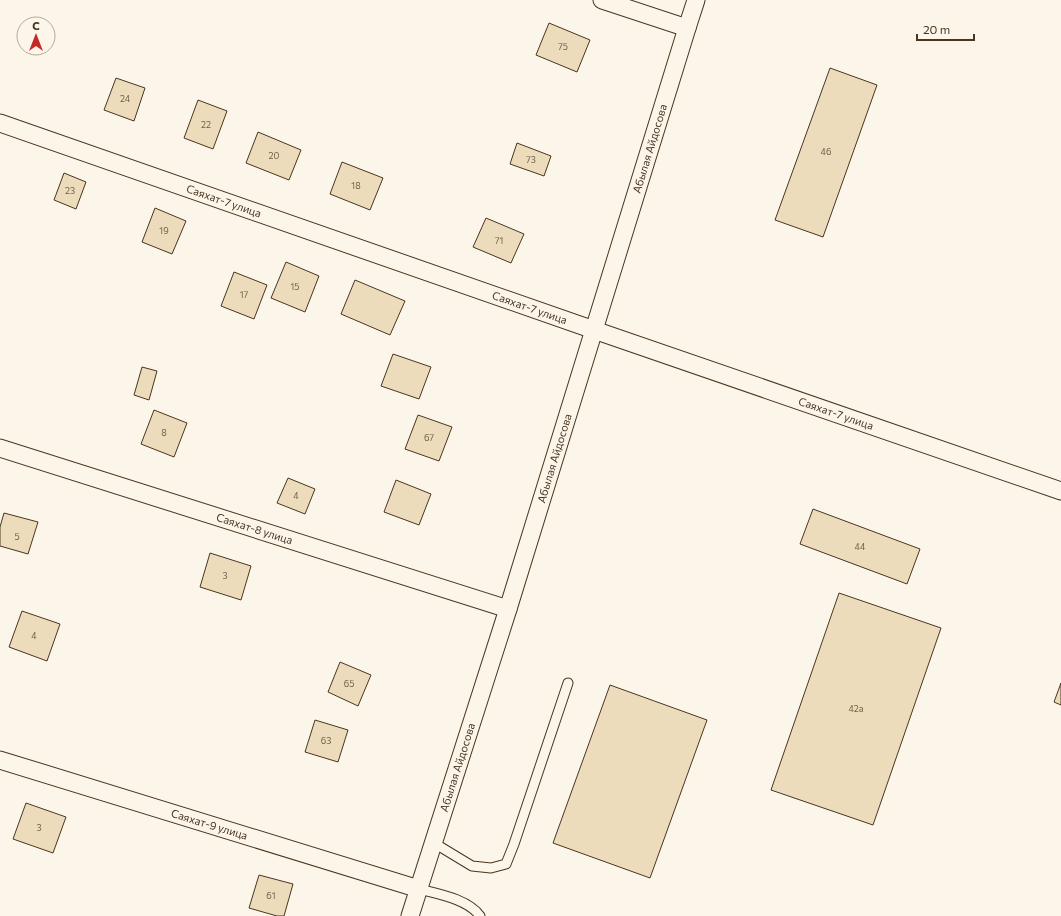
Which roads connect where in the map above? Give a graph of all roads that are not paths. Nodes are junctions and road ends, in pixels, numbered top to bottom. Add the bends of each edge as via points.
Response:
1 (602, 0) edge
2 (696, 0) edge
3 (687, 28) junction
4 (0, 123) edge
5 (594, 330) junction
6 (0, 448) edge
7 (1061, 491) edge
8 (508, 609) junction
9 (568, 683) dead end
10 (0, 760) edge
11 (434, 843) junction
12 (419, 889) junction
13 (410, 916) edge
14 (480, 916) edge

1 - 3 street
2 - 3 street, Абылая Айдосова
3 - 5 street, Абылая Айдосова
4 - 5 street, Саяхат-7 улица
5 - 7 street, Саяхат-7 улица
5 - 8 street, Абылая Айдосова
6 - 8 street, Саяхат-8 улица
8 - 11 street, Абылая Айдосова
9 - 11 lane via 506,864 492,868 472,866
10 - 12 street, Саяхат-9 улица
11 - 12 street, Абылая Айдосова
12 - 13 street, Абылая Айдосова
12 - 14 lane via 464,903

